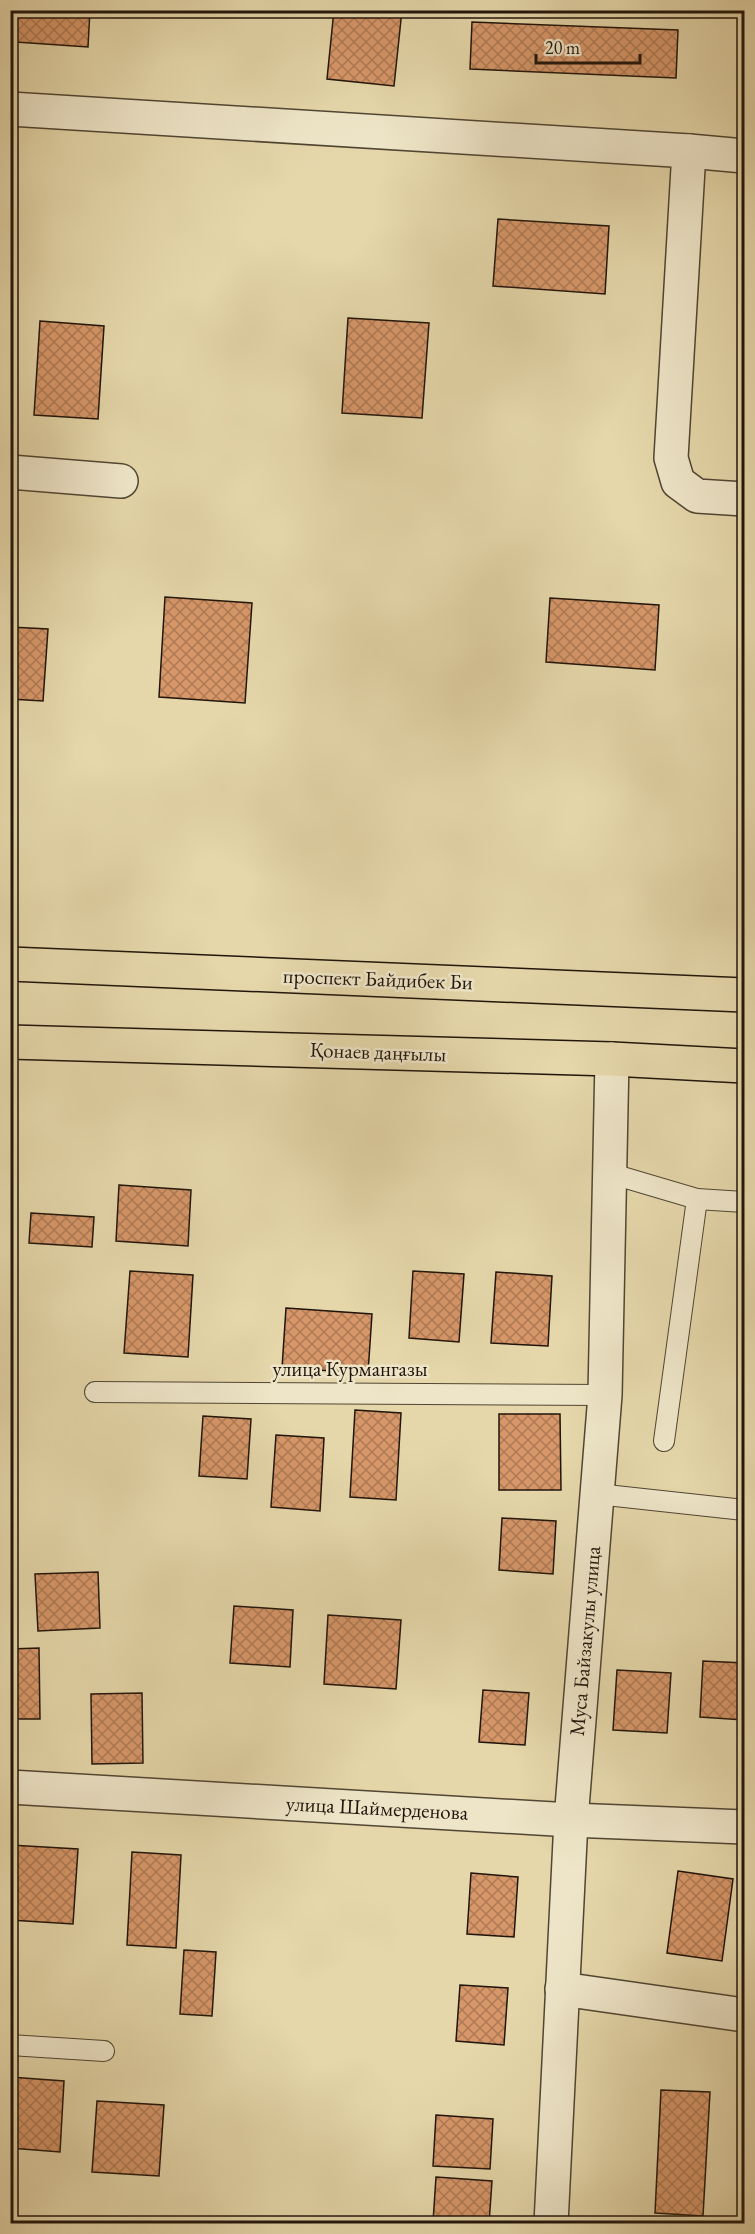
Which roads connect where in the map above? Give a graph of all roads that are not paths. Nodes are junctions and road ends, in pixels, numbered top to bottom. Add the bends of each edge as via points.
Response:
1 (10, 109) edge
2 (689, 151) junction
3 (744, 156) edge
4 (10, 472) edge
5 (121, 481) dead end
6 (744, 500) edge
7 (10, 964) edge
8 (744, 994) edge
9 (10, 1042) edge
10 (612, 1059) junction
11 (744, 1066) edge
12 (609, 1173) junction
13 (697, 1199) junction
14 (744, 1202) edge
15 (95, 1392) dead end
16 (605, 1395) junction
17 (664, 1441) dead end
18 (597, 1494) junction
19 (744, 1510) edge
20 (10, 1787) edge
21 (571, 1820) junction
22 (744, 1827) edge
23 (562, 1989) junction
24 (744, 2015) edge
25 (10, 2045) edge
26 (104, 2051) dead end
27 (551, 2223) edge

1 - 2 street
2 - 3 street
2 - 6 street via 671,458 678,482 696,496
4 - 5 street
7 - 8 main road, проспект Байдибек Би
9 - 10 main road, Қонаев даңғылы
10 - 11 main road, Қонаев даңғылы
10 - 12 street, Муса Байзакулы улица
12 - 13 lane
12 - 16 street, Муса Байзакулы улица
13 - 14 lane
13 - 17 lane
15 - 16 lane, улица Курмангазы
16 - 18 street, Муса Байзакулы улица
18 - 19 lane
18 - 21 street, Муса Байзакулы улица
20 - 21 street, улица Шаймерденова
21 - 22 street, улица Шаймерденова
21 - 23 street, Муса Байзакулы улица
23 - 24 street
23 - 27 street, Муса Байзакулы улица
25 - 26 lane

